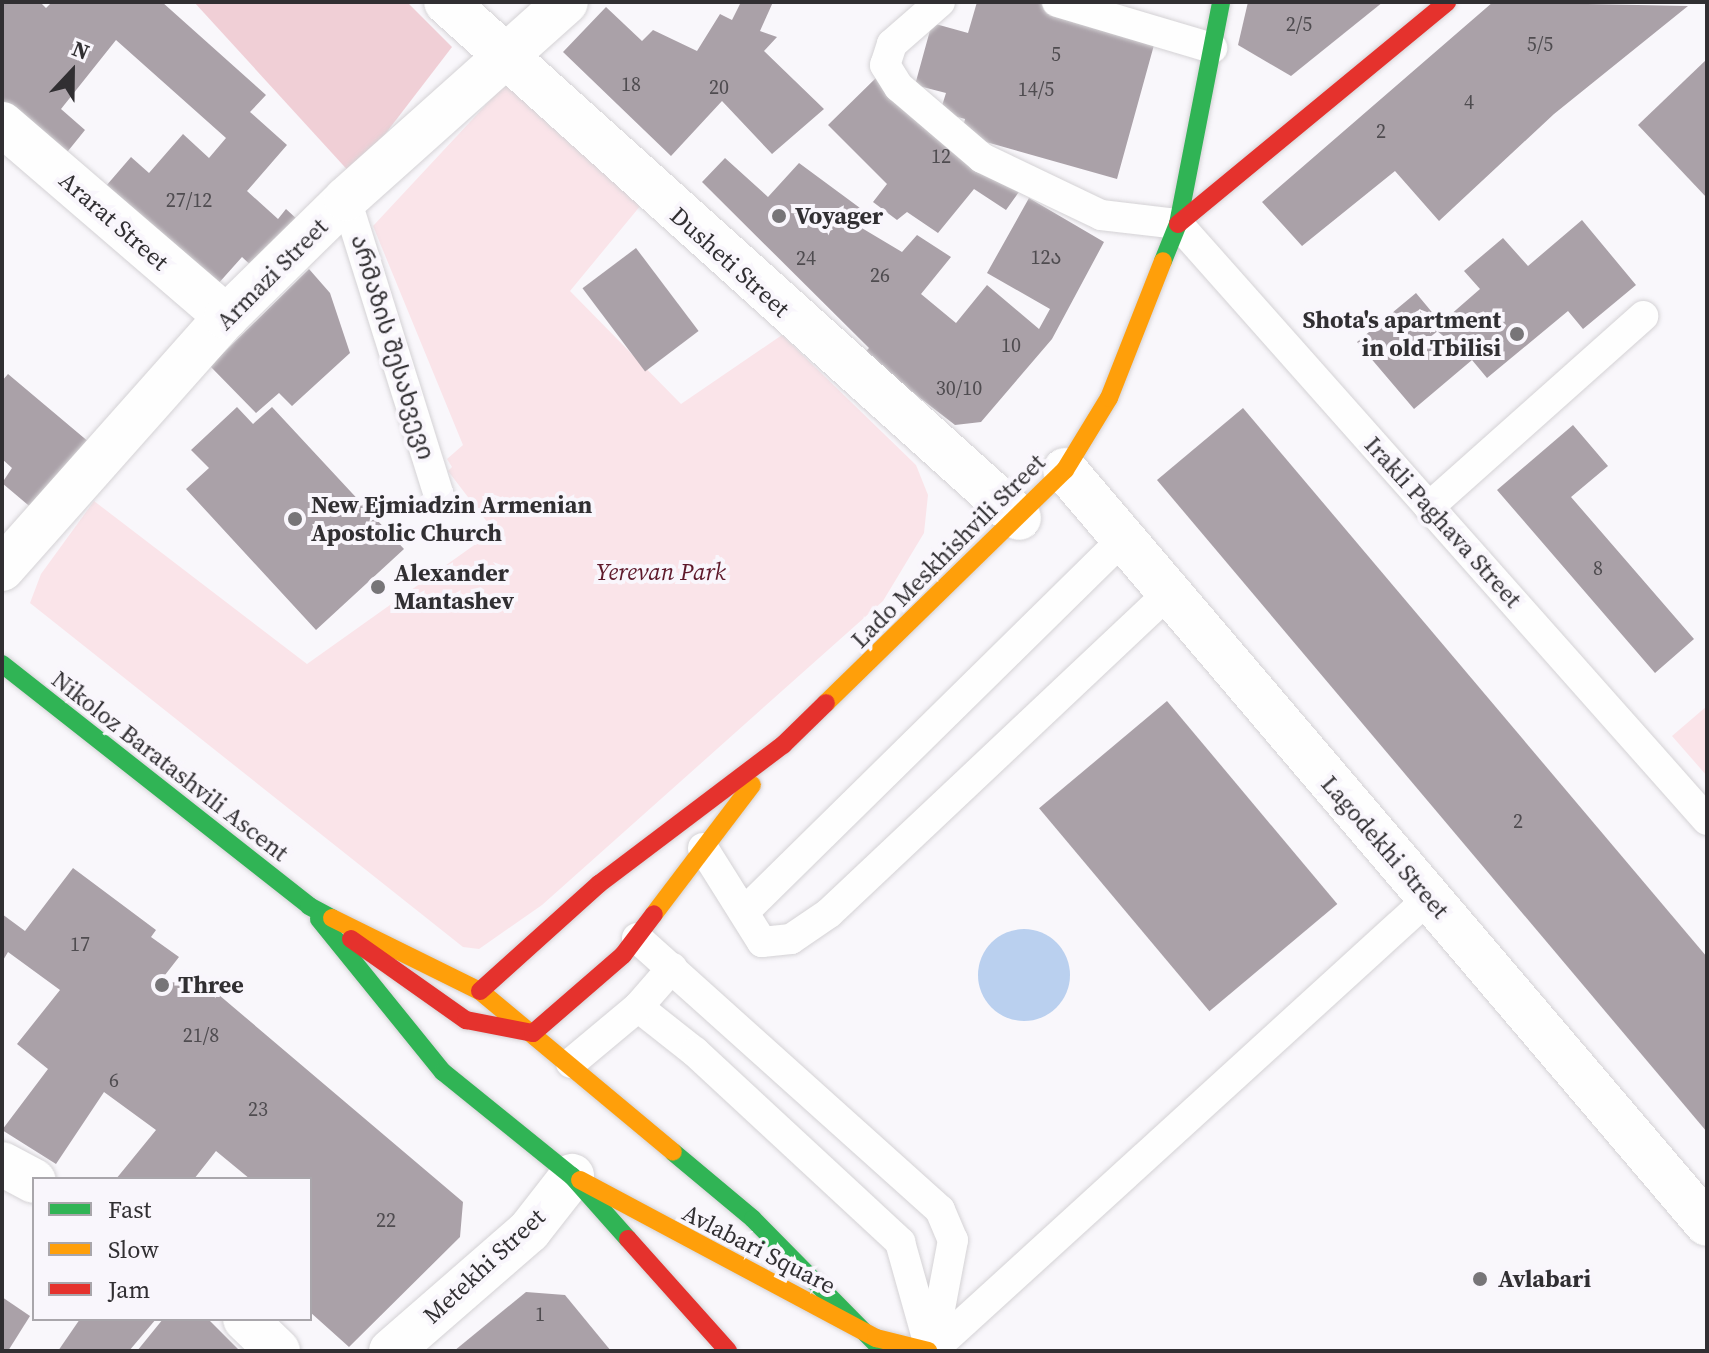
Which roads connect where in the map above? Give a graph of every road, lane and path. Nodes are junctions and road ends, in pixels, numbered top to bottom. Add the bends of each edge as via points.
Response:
1 (446, 2) edge
2 (566, 2) edge
3 (940, 2) edge
4 (1057, 2) edge
5 (1221, 2) edge
6 (1447, 2) edge
7 (1212, 48) junction
8 (502, 56) junction
9 (2, 124) edge
10 (346, 199) junction
11 (1178, 224) junction
12 (1643, 316) dead end
13 (226, 317) junction
14 (1065, 470) junction
15 (439, 495) dead end
16 (1429, 507) junction
17 (1019, 518) junction
18 (1121, 541) junction
19 (2, 569) edge
20 (1168, 594) junction
21 (2, 664) edge
22 (783, 745) junction
23 (1707, 820) edge
24 (703, 848) junction
25 (1429, 898) junction
26 (309, 906) junction
27 (744, 912) junction
28 (637, 938) junction
29 (672, 968) junction
30 (480, 991) junction
31 (638, 1007) junction
32 (533, 1033) junction
33 (571, 1063) junction
34 (2, 1164) edge
35 (572, 1176) junction
36 (32, 1180) edge
37 (1707, 1224) edge
38 (247, 1321) edge
39 (880, 1345) edge
40 (278, 1351) edge
41 (391, 1351) edge
42 (728, 1351) edge
43 (931, 1351) edge

1 - 8 street, Dusheti Street
2 - 8 street, Armazi Street
3 - 11 lane via 892,44 885,65 899,87 982,158 1101,215
4 - 7 lane
5 - 7 street, Lado Meskhishvili Street
6 - 11 street
7 - 11 street, Lado Meskhishvili Street
8 - 10 street, Armazi Street
8 - 17 street, Dusheti Street
9 - 13 street, Ararat Street
10 - 13 street, Armazi Street
10 - 15 lane, არმაზის შესახვევი
11 - 14 street, Lado Meskhishvili Street via 1109,398
11 - 16 lane, Irakli Paghava Street
12 - 16 lane
13 - 19 street, Armazi Street
14 - 17 street, Lado Meskhishvili Street
14 - 18 street, Lagodekhi Street
16 - 23 lane, Irakli Paghava Street
17 - 22 street, Lado Meskhishvili Street
18 - 20 street, Lagodekhi Street
18 - 27 lane
20 - 25 street, Lagodekhi Street
20 - 27 lane via 829,913 775,942 762,942
21 - 26 street, Nikoloz Baratashvili Ascent
22 - 24 street, Lado Meskhishvili Street
22 - 30 street, Lado Meskhishvili Street via 619,867
24 - 27 lane
24 - 28 street, Lado Meskhishvili Street
25 - 37 street, Lagodekhi Street
25 - 43 lane
26 - 30 street, Nikoloz Baratashvili Ascent
26 - 32 street via 466,1020
26 - 35 street, Nikoloz Baratashvili Ascent via 443,1072
28 - 29 lane
28 - 32 street, Lado Meskhishvili Street via 577,1000
29 - 31 lane
29 - 43 lane via 940,1210 953,1240
30 - 32 street, Nikoloz Baratashvili Ascent
31 - 33 lane
31 - 43 lane via 900,1242
32 - 33 street, Nikoloz Baratashvili Ascent
33 - 39 street, Nikoloz Baratashvili Ascent via 626,1106
34 - 36 street
35 - 39 street, Avlabari Square
35 - 41 street, Metekhi Street via 529,1231
35 - 42 street
38 - 40 street
39 - 43 street, Avlabari Square

